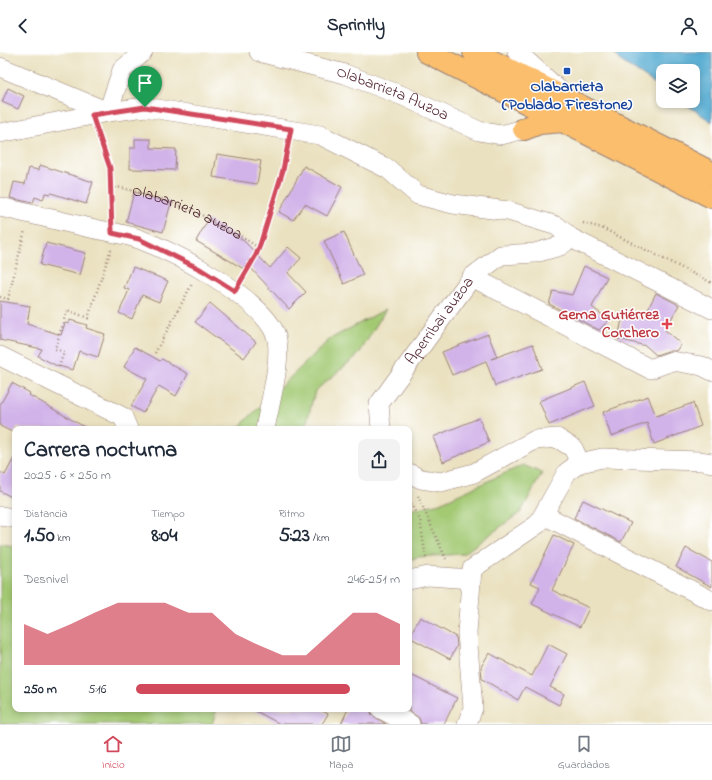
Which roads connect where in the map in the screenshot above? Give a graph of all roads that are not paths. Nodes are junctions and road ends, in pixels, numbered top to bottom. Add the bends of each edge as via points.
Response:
1 (143, 52) edge
2 (259, 52) edge
3 (427, 52) edge
4 (474, 52) edge
5 (517, 52) edge
6 (0, 67) edge
7 (515, 97) junction
8 (573, 102) junction
9 (100, 113) junction
10 (563, 121) junction
11 (524, 129) junction
12 (0, 133) edge
13 (712, 173) edge
14 (712, 197) edge
15 (0, 207) edge
16 (564, 232) junction
17 (472, 277) junction
18 (712, 309) edge
19 (0, 356) edge
20 (712, 371) edge
21 (127, 426) edge
22 (266, 426) edge
23 (381, 426) edge
24 (712, 463) edge
25 (580, 464) junction
26 (413, 475) edge
27 (544, 515) junction
28 (0, 516) edge
29 (12, 518) edge
30 (463, 578) junction
31 (412, 579) edge
32 (712, 601) edge
33 (387, 712) edge
34 (410, 724) edge
35 (467, 724) edge

1 - 9 street via 122,70
2 - 11 street, Olabarrieta Auzoa via 344,74 403,96 479,131 501,135
3 - 7 highway
4 - 8 highway
5 - 8 street
6 - 9 street
7 - 10 highway
7 - 11 highway via 525,109
8 - 13 highway
9 - 12 street
9 - 16 street via 145,107 320,135 388,169 418,195 452,204 508,211
10 - 11 highway via 539,123
10 - 14 highway
15 - 22 street via 139,239 200,269 235,291 258,311 275,334 278,350
16 - 17 street via 560,246 535,252 501,255
16 - 18 street
17 - 20 street, Aperribai auzoa via 650,369 672,361 702,366
17 - 23 street, Aperribai auzoa via 379,404
19 - 21 street via 123,417
24 - 25 street via 602,458
25 - 26 street via 573,448 557,438 535,440 474,473 441,482
25 - 27 street via 567,472
27 - 30 street via 538,524 472,569
27 - 32 street
28 - 29 street
30 - 31 street via 428,576
30 - 35 street via 473,708
33 - 34 street

